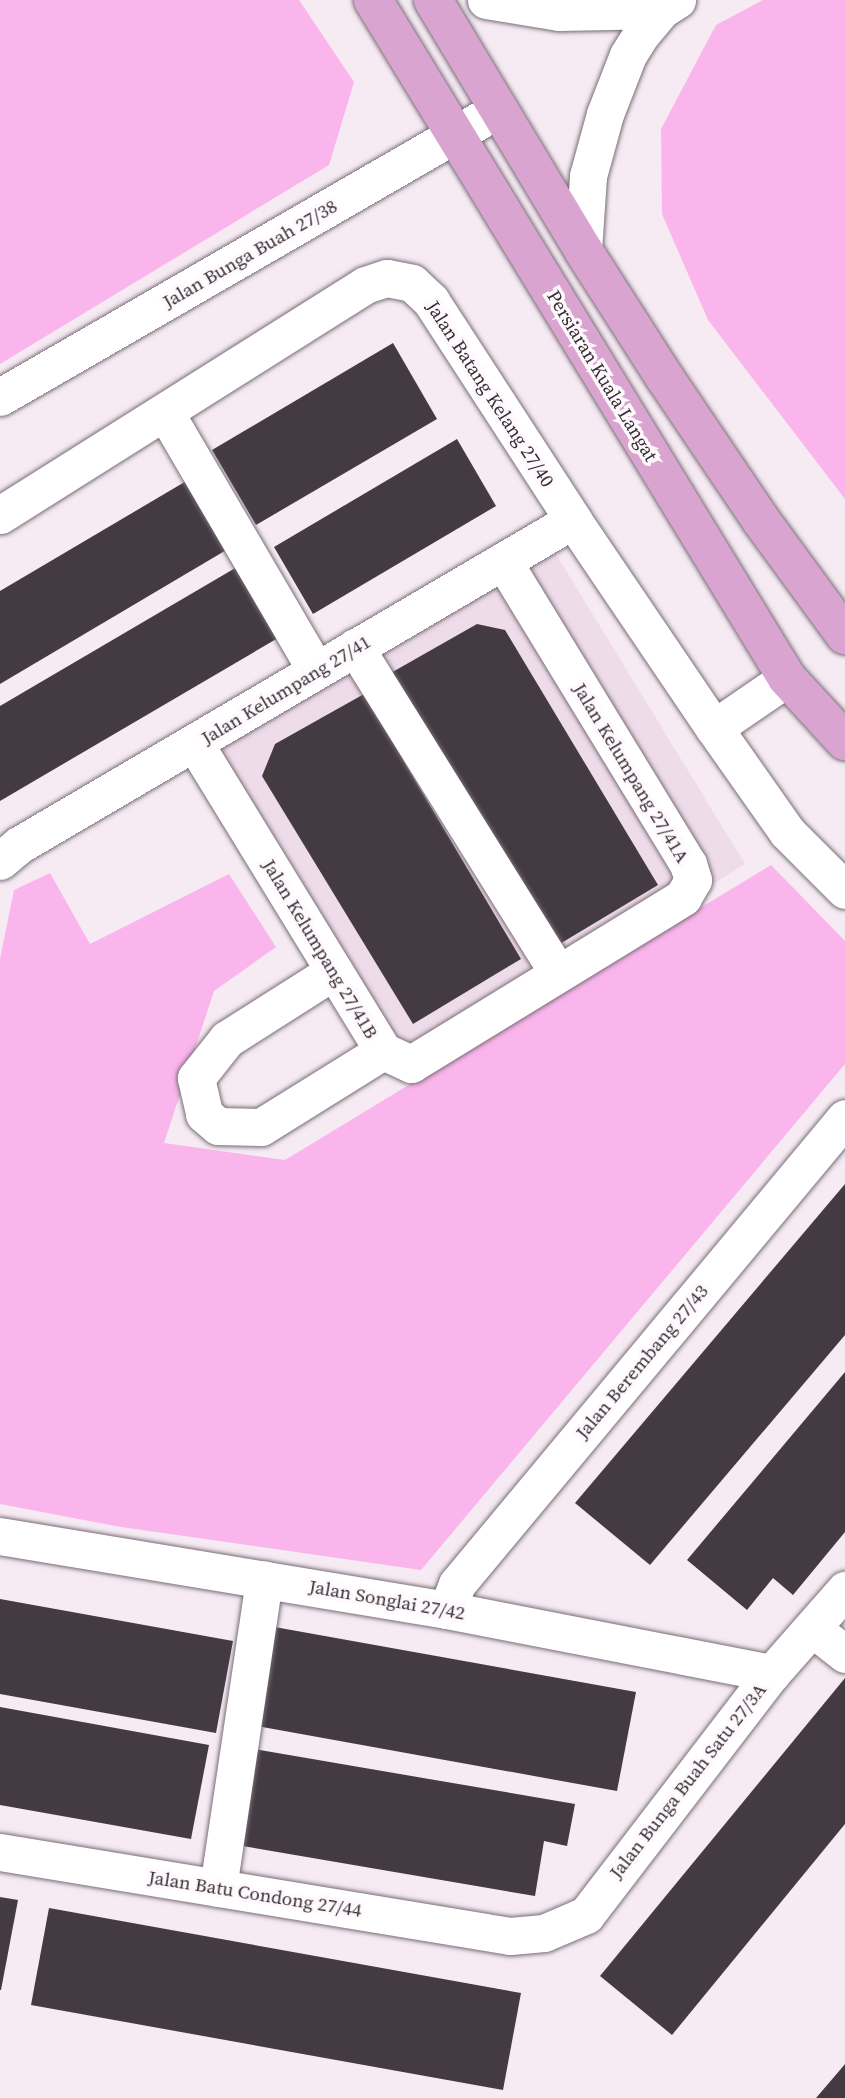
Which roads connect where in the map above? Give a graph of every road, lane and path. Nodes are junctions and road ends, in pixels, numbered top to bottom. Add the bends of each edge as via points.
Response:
1 (373, 0) edge
2 (433, 0) edge
3 (486, 0) edge
4 (669, 5) edge
5 (431, 96) junction
6 (499, 109) junction
7 (456, 136) junction
8 (398, 169) junction
9 (583, 250) junction
10 (0, 397) edge
11 (165, 412) junction
12 (0, 515) edge
13 (573, 520) junction
14 (503, 561) junction
15 (845, 635) edge
16 (355, 648) junction
17 (316, 670) junction
18 (787, 678) junction
19 (714, 728) junction
20 (845, 741) edge
21 (195, 744) junction
22 (0, 861) edge
23 (845, 890) edge
24 (334, 971) junction
25 (558, 973) junction
26 (383, 1051) junction
27 (845, 1118) edge
28 (0, 1536) edge
29 (264, 1578) junction
30 (845, 1590) edge
31 (447, 1610) junction
32 (812, 1628) junction
33 (845, 1654) edge
34 (772, 1673) junction
35 (0, 1852) edge
36 (218, 1888) junction
37 (510, 1936) joint

1 - 5 main road, Persiaran Kuala Langat
2 - 6 main road
3 - 4 street via 559,12
4 - 9 street via 628,55 605,114 588,176
5 - 7 main road, Persiaran Kuala Langat
5 - 8 street via 430,123 422,144
6 - 7 street, Jalan Bunga Buah 27/38
6 - 9 main road
7 - 8 street, Jalan Bunga Buah 27/38
7 - 18 main road, Persiaran Kuala Langat
8 - 10 street, Jalan Bunga Buah 27/38
9 - 15 main road via 760,519
11 - 12 street, Jalan Batang Kelang 27/40
11 - 13 street, Jalan Batang Kelang 27/40 via 365,285 387,278 412,284 431,301
11 - 17 street
13 - 14 street, Jalan Kelumpang 27/41
13 - 19 street, Jalan Batang Kelang 27/40
14 - 16 street, Jalan Kelumpang 27/41
14 - 25 street, Jalan Kelumpang 27/41A via 688,864 693,880 683,897
16 - 17 street, Jalan Kelumpang 27/41
16 - 25 street
17 - 21 street, Jalan Kelumpang 27/41
18 - 19 street
18 - 20 main road, Persiaran Kuala Langat
19 - 23 street via 787,832
21 - 22 street, Jalan Kelumpang 27/41 via 19,845
21 - 24 street, Jalan Kelumpang 27/41B
24 - 26 street, Jalan Kelumpang 27/41B
24 - 26 street via 227,1038 196,1078 204,1114 218,1126 261,1127
25 - 26 street, Jalan Kelumpang 27/41B via 411,1064
27 - 31 street, Jalan Berembang 27/43 via 457,1584
28 - 29 street, Jalan Songlai 27/42
29 - 31 street, Jalan Songlai 27/42
29 - 36 street
30 - 32 street, Jalan Bunga Buah Satu 27/3A
31 - 34 street, Jalan Songlai 27/42
32 - 33 street
32 - 34 street, Jalan Bunga Buah Satu 27/3A
34 - 37 street, Jalan Bunga Buah Satu 27/3A via 586,1914 544,1933
35 - 36 street, Jalan Batu Condong 27/44
36 - 37 street, Jalan Batu Condong 27/44

